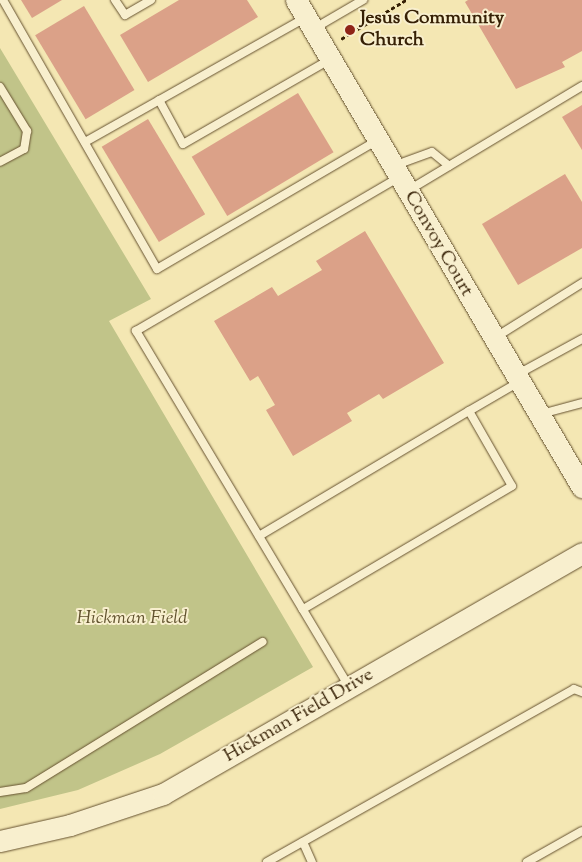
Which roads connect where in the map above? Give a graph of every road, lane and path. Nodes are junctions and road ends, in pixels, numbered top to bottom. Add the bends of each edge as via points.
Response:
1 (3, 0) edge
2 (115, 0) edge
3 (150, 0) edge
4 (363, 0) edge
5 (406, 0) edge
6 (310, 17) edge
7 (331, 59) junction
8 (0, 86) edge
9 (582, 86) edge
10 (159, 100) junction
11 (378, 140) junction
12 (84, 142) junction
13 (0, 162) edge
14 (449, 166) junction
15 (400, 178) junction
16 (582, 283) edge
17 (494, 338) junction
18 (582, 339) edge
19 (518, 378) junction
20 (582, 403) edge
21 (469, 410) junction
22 (539, 415) junction
23 (582, 486) edge
24 (259, 536) junction
25 (582, 553) edge
26 (303, 609) junction
27 (262, 642) dead end
28 (349, 687) junction
29 (582, 692) edge
30 (0, 792) edge
31 (582, 831) edge
32 (0, 841) edge
33 (302, 842) junction
34 (267, 862) edge
35 (312, 862) edge
36 (527, 862) edge

1 - 12 lane
2 - 3 lane via 125,15
4 - 6 lane
5 - 6 path via 337,42
6 - 7 street, Convoy Court
6 - 10 lane
7 - 10 lane via 182,144
7 - 11 street, Convoy Court
8 - 13 lane via 27,132 24,149
9 - 14 lane
10 - 12 lane
11 - 12 lane via 157,269
11 - 15 street, Convoy Court
14 - 15 lane
14 - 15 lane via 432,152
15 - 17 street, Convoy Court
15 - 24 lane via 136,332
16 - 17 lane
17 - 19 street, Convoy Court
18 - 19 lane
19 - 21 lane
19 - 22 street, Convoy Court
20 - 22 lane
21 - 24 lane
21 - 26 lane via 512,486
22 - 23 street, Convoy Court
24 - 26 lane
25 - 28 street, Hickman Field Drive
26 - 28 lane
27 - 30 lane via 26,788
28 - 32 street, Hickman Field Drive via 163,794 70,825
29 - 33 lane via 574,689
31 - 36 lane
33 - 34 lane
33 - 35 lane

